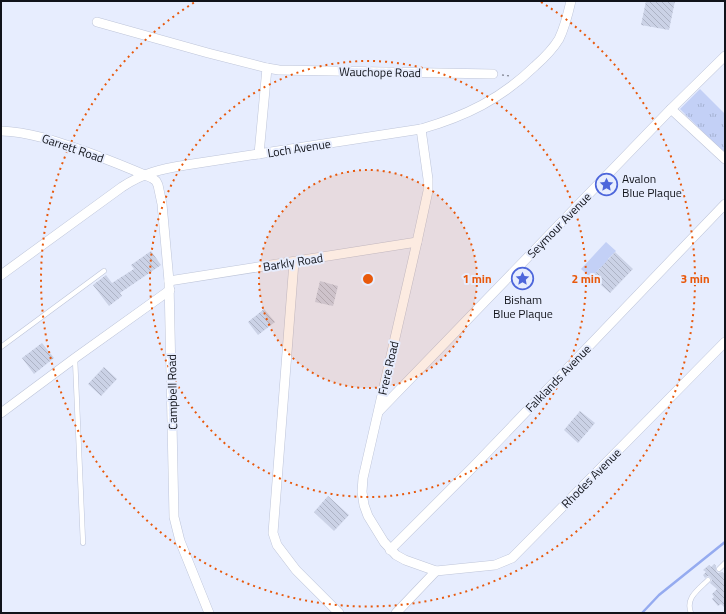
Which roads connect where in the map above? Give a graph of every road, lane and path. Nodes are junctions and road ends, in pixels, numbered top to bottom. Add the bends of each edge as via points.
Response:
1 (571, 1) edge
2 (98, 22) dead end
3 (725, 56) edge
4 (267, 68) junction
5 (493, 74) joint
6 (524, 77) junction
7 (672, 109) junction
8 (421, 129) junction
9 (1, 131) edge
10 (259, 154) junction
11 (725, 159) edge
12 (143, 174) junction
13 (725, 204) edge
14 (417, 242) junction
15 (294, 262) junction
16 (104, 271) dead end
17 (1, 275) edge
18 (170, 285) junction
19 (725, 342) edge
20 (1, 348) edge
21 (75, 358) junction
22 (378, 412) junction
23 (1, 413) edge
24 (83, 543) dead end
25 (390, 550) junction
26 (725, 563) edge
27 (719, 569) dead end
28 (436, 571) junction
29 (708, 580) dead end
30 (209, 613) edge
31 (339, 613) edge
32 (396, 613) edge
33 (691, 613) edge

1 - 6 street, Loch Avenue via 565,24 554,47
2 - 4 street, Wauchope Road
3 - 7 street, Seymour Avenue
4 - 5 street, Wauchope Road
4 - 10 street
5 - 6 path
6 - 8 street, Loch Avenue via 482,106
7 - 11 street
7 - 22 street, Seymour Avenue
8 - 10 street, Loch Avenue
8 - 14 street, Frere Road via 428,191
9 - 12 street, Garrett Road via 16,131 51,139
10 - 12 street, Loch Avenue
12 - 17 street, Loch Avenue
12 - 18 street, Campbell Road via 156,181 158,185
13 - 25 street, Falklands Avenue
14 - 15 street, Barkly Road
14 - 22 street, Frere Road
15 - 18 street, Barkly Road
15 - 31 street via 273,533 277,545 296,570
16 - 20 lane
18 - 21 street, Barkly Road
18 - 30 street, Campbell Road via 174,517 180,541
19 - 28 street, Rhodes Avenue via 512,558 495,565
21 - 23 street, Barkly Road
21 - 24 lane
22 - 25 street, Frere Road via 362,492 368,516
25 - 28 street, Frere Road via 405,560
26 - 27 lane
28 - 32 street
29 - 33 lane via 692,596 689,603

